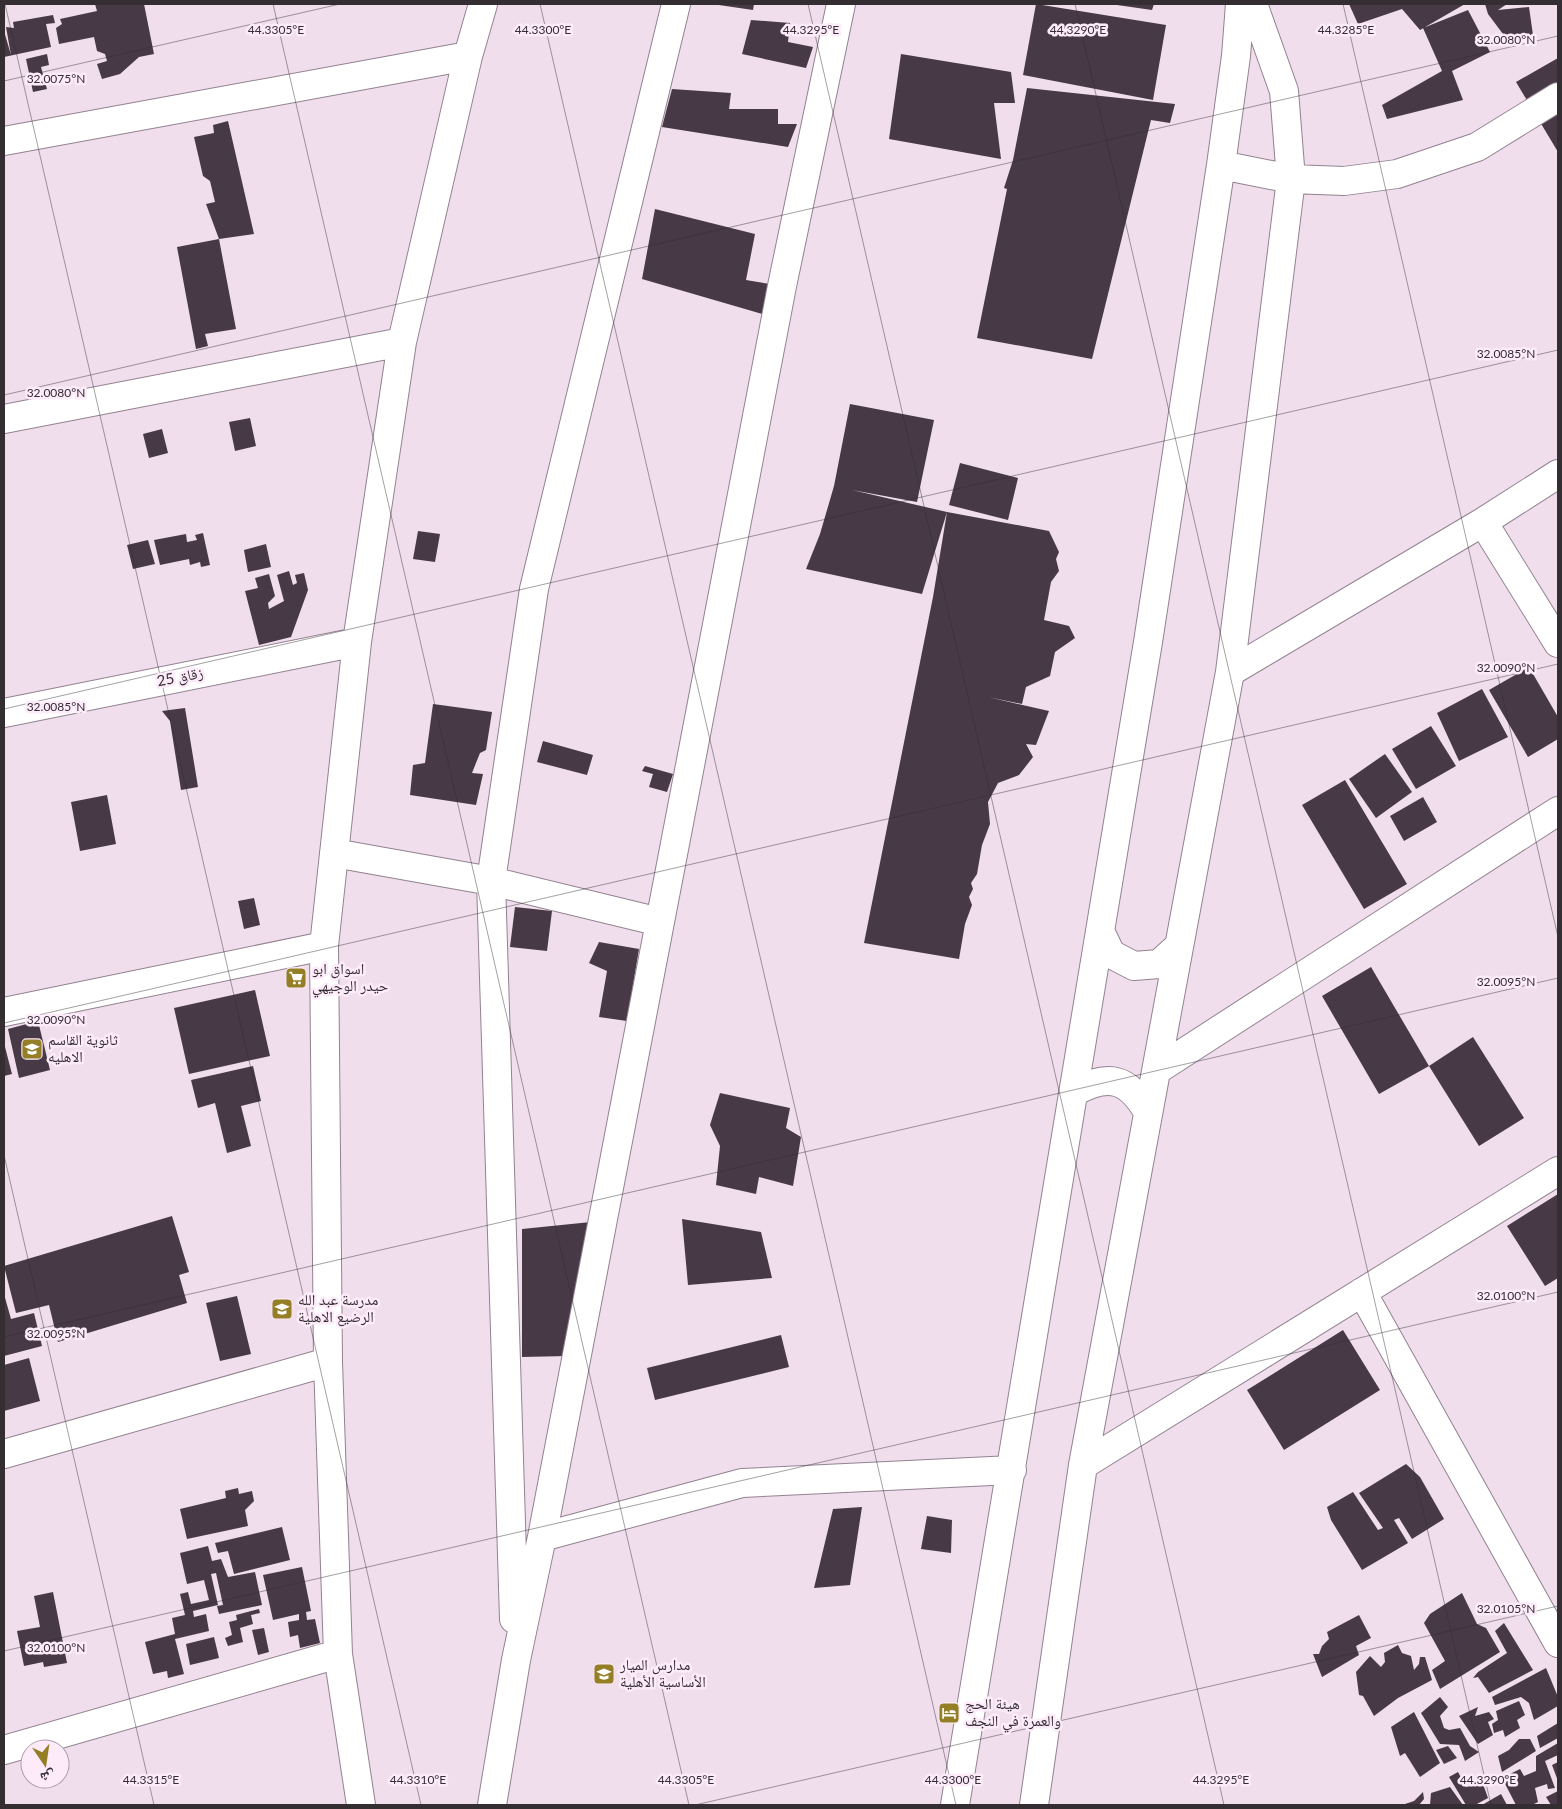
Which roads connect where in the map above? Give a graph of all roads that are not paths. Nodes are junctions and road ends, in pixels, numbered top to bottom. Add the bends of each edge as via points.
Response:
1 (483, 4) edge
2 (676, 4) edge
3 (841, 4) edge
4 (1240, 4) edge
5 (1253, 4) edge
6 (468, 56) junction
7 (1558, 97) edge
8 (4, 141) edge
9 (1221, 165) junction
10 (1291, 178) junction
11 (402, 342) junction
12 (4, 419) edge
13 (1558, 474) edge
14 (1483, 522) junction
15 (356, 642) junction
16 (1558, 643) edge
17 (1230, 672) junction
18 (4, 713) edge
19 (1558, 811) edge
20 (334, 853) junction
21 (491, 881) junction
22 (660, 922) junction
23 (1100, 931) junction
24 (324, 946) junction
25 (1179, 946) junction
26 (4, 1012) edge
27 (1157, 1070) junction
28 (1074, 1092) junction
29 (1148, 1112) junction
30 (1558, 1171) edge
31 (1362, 1292) junction
32 (328, 1362) junction
33 (4, 1454) edge
34 (1082, 1465) junction
35 (1012, 1470) junction
36 (542, 1537) junction
37 (1558, 1643) edge
38 (338, 1654) junction
39 (516, 1660) junction
40 (4, 1750) edge
41 (360, 1805) edge
42 (492, 1805) edge
43 (955, 1805) edge
44 (1034, 1805) edge

1 - 6 street
2 - 21 street via 534,589
3 - 22 street via 782,286
4 - 9 street
5 - 10 street via 1284,91
6 - 8 street
6 - 11 street
7 - 10 street via 1477,147 1397,174 1344,182
9 - 10 street
9 - 23 street
10 - 17 street
11 - 12 street
11 - 15 street
13 - 14 street
14 - 16 street
14 - 17 street
15 - 18 street, زقاق 25
15 - 20 street
17 - 25 street
19 - 27 street
20 - 21 street
20 - 24 street
21 - 22 street
21 - 39 street
22 - 36 street
23 - 25 street via 1111,954 1134,966 1159,964
23 - 28 street
24 - 26 street
24 - 32 street
25 - 27 street
27 - 29 street
28 - 29 street via 1094,1082 1117,1082 1137,1093
28 - 35 street
29 - 34 street
30 - 31 street
31 - 34 street
31 - 37 street
32 - 33 street
32 - 38 street
34 - 44 street
35 - 36 street via 742,1483
35 - 43 street
36 - 39 street
38 - 40 street
38 - 41 street
39 - 42 street

